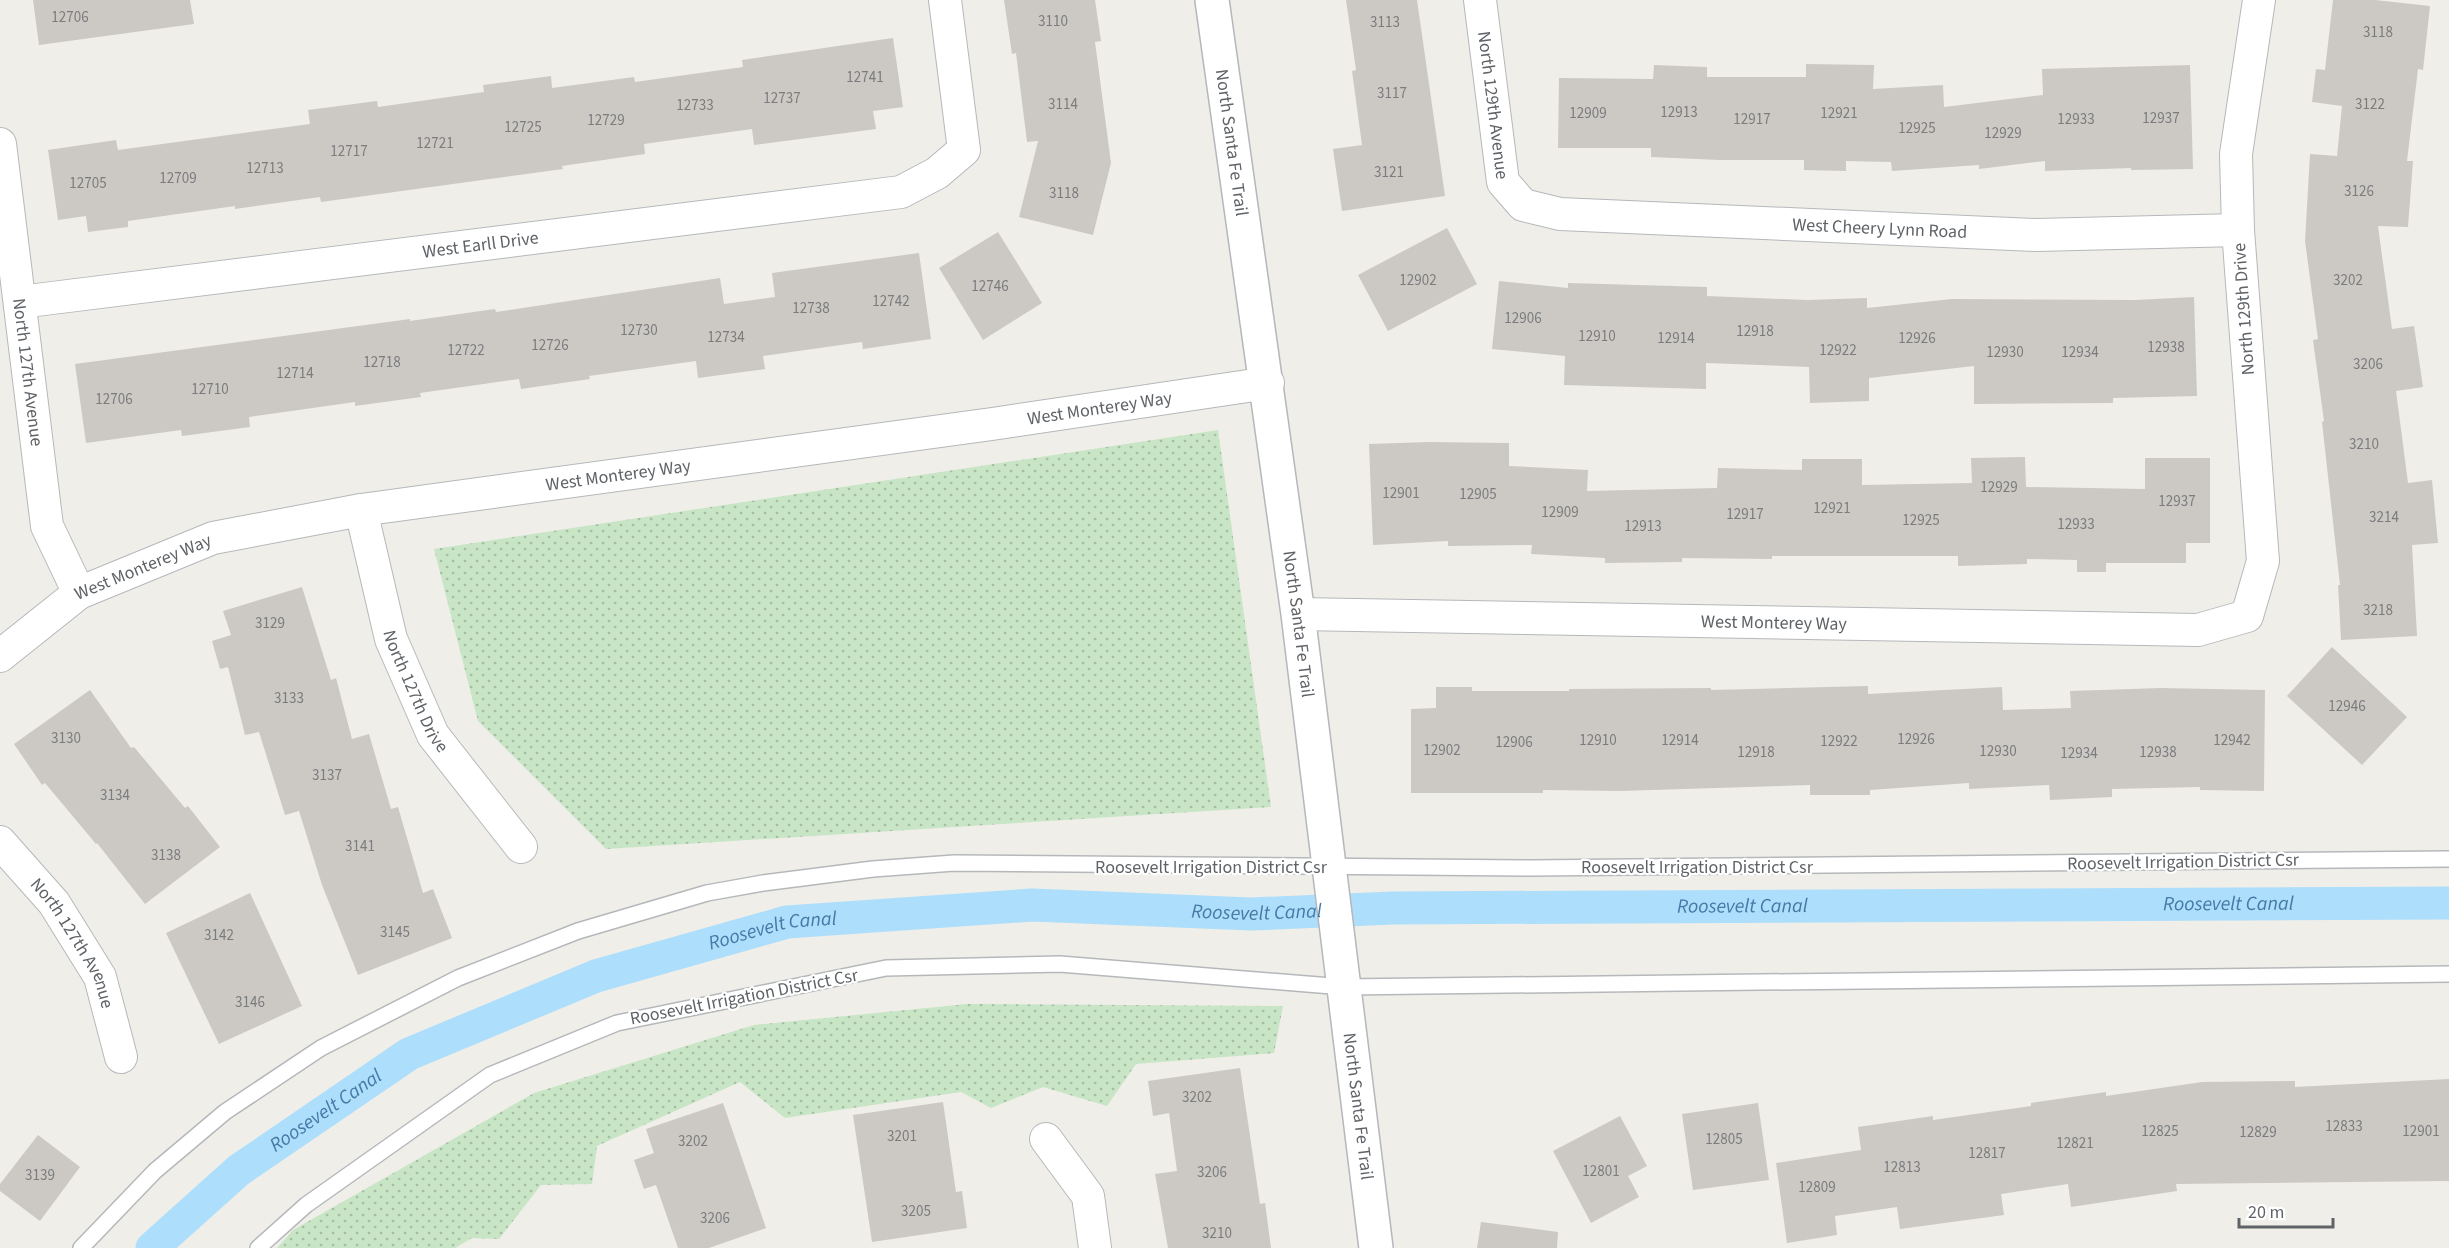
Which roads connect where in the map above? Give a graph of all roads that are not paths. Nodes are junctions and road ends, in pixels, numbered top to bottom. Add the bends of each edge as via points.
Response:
1 (945, 0) edge
2 (1212, 0) edge
3 (1480, 0) edge
4 (2259, 0) edge
5 (0, 144) edge
6 (1523, 205) joint
7 (2238, 230) junction
8 (20, 302) junction
9 (1268, 384) junction
10 (361, 510) junction
11 (80, 593) junction
12 (1298, 614) junction
13 (2247, 616) joint
14 (0, 656) edge
15 (0, 842) edge
16 (521, 847) dead end
17 (2449, 859) edge
18 (1331, 876) junction
19 (2449, 974) edge
20 (1343, 978) junction
21 (121, 1057) dead end
22 (1046, 1139) dead end
23 (81, 1248) edge
24 (258, 1248) edge
25 (1095, 1248) edge
26 (1376, 1248) edge

1 - 8 street, West Earll Drive via 964,150 937,173 901,192
2 - 9 street, North Santa Fe Trail
3 - 6 street, North 129th Avenue via 1503,182
4 - 7 street, North 129th Drive via 2236,154
5 - 8 street, North 127th Avenue
6 - 7 street, West Cheery Lynn Road via 1560,214 2036,235
7 - 13 street, North 129th Drive via 2263,561
8 - 11 street, North 127th Avenue via 46,526
9 - 10 street, West Monterey Way
9 - 12 street, North Santa Fe Trail
10 - 11 street, West Monterey Way via 213,538
10 - 16 street, North 127th Drive via 392,639 434,735
11 - 14 street, West Monterey Way
12 - 13 street, West Monterey Way via 2198,630
12 - 18 street, North Santa Fe Trail
15 - 21 street, North 127th Avenue via 54,903 100,977
17 - 18 lane, Roosevelt Irrigation District Csr
18 - 20 street, North Santa Fe Trail
18 - 23 lane, Roosevelt Irrigation District Csr via 954,863 873,869 707,893 578,931 458,978 321,1048 225,1112 155,1171
19 - 20 lane, Roosevelt Irrigation District Csr
20 - 24 lane, Roosevelt Irrigation District Csr via 1060,964 886,968 616,1023 490,1076 306,1205
20 - 26 street, North Santa Fe Trail
22 - 25 street via 1088,1196

